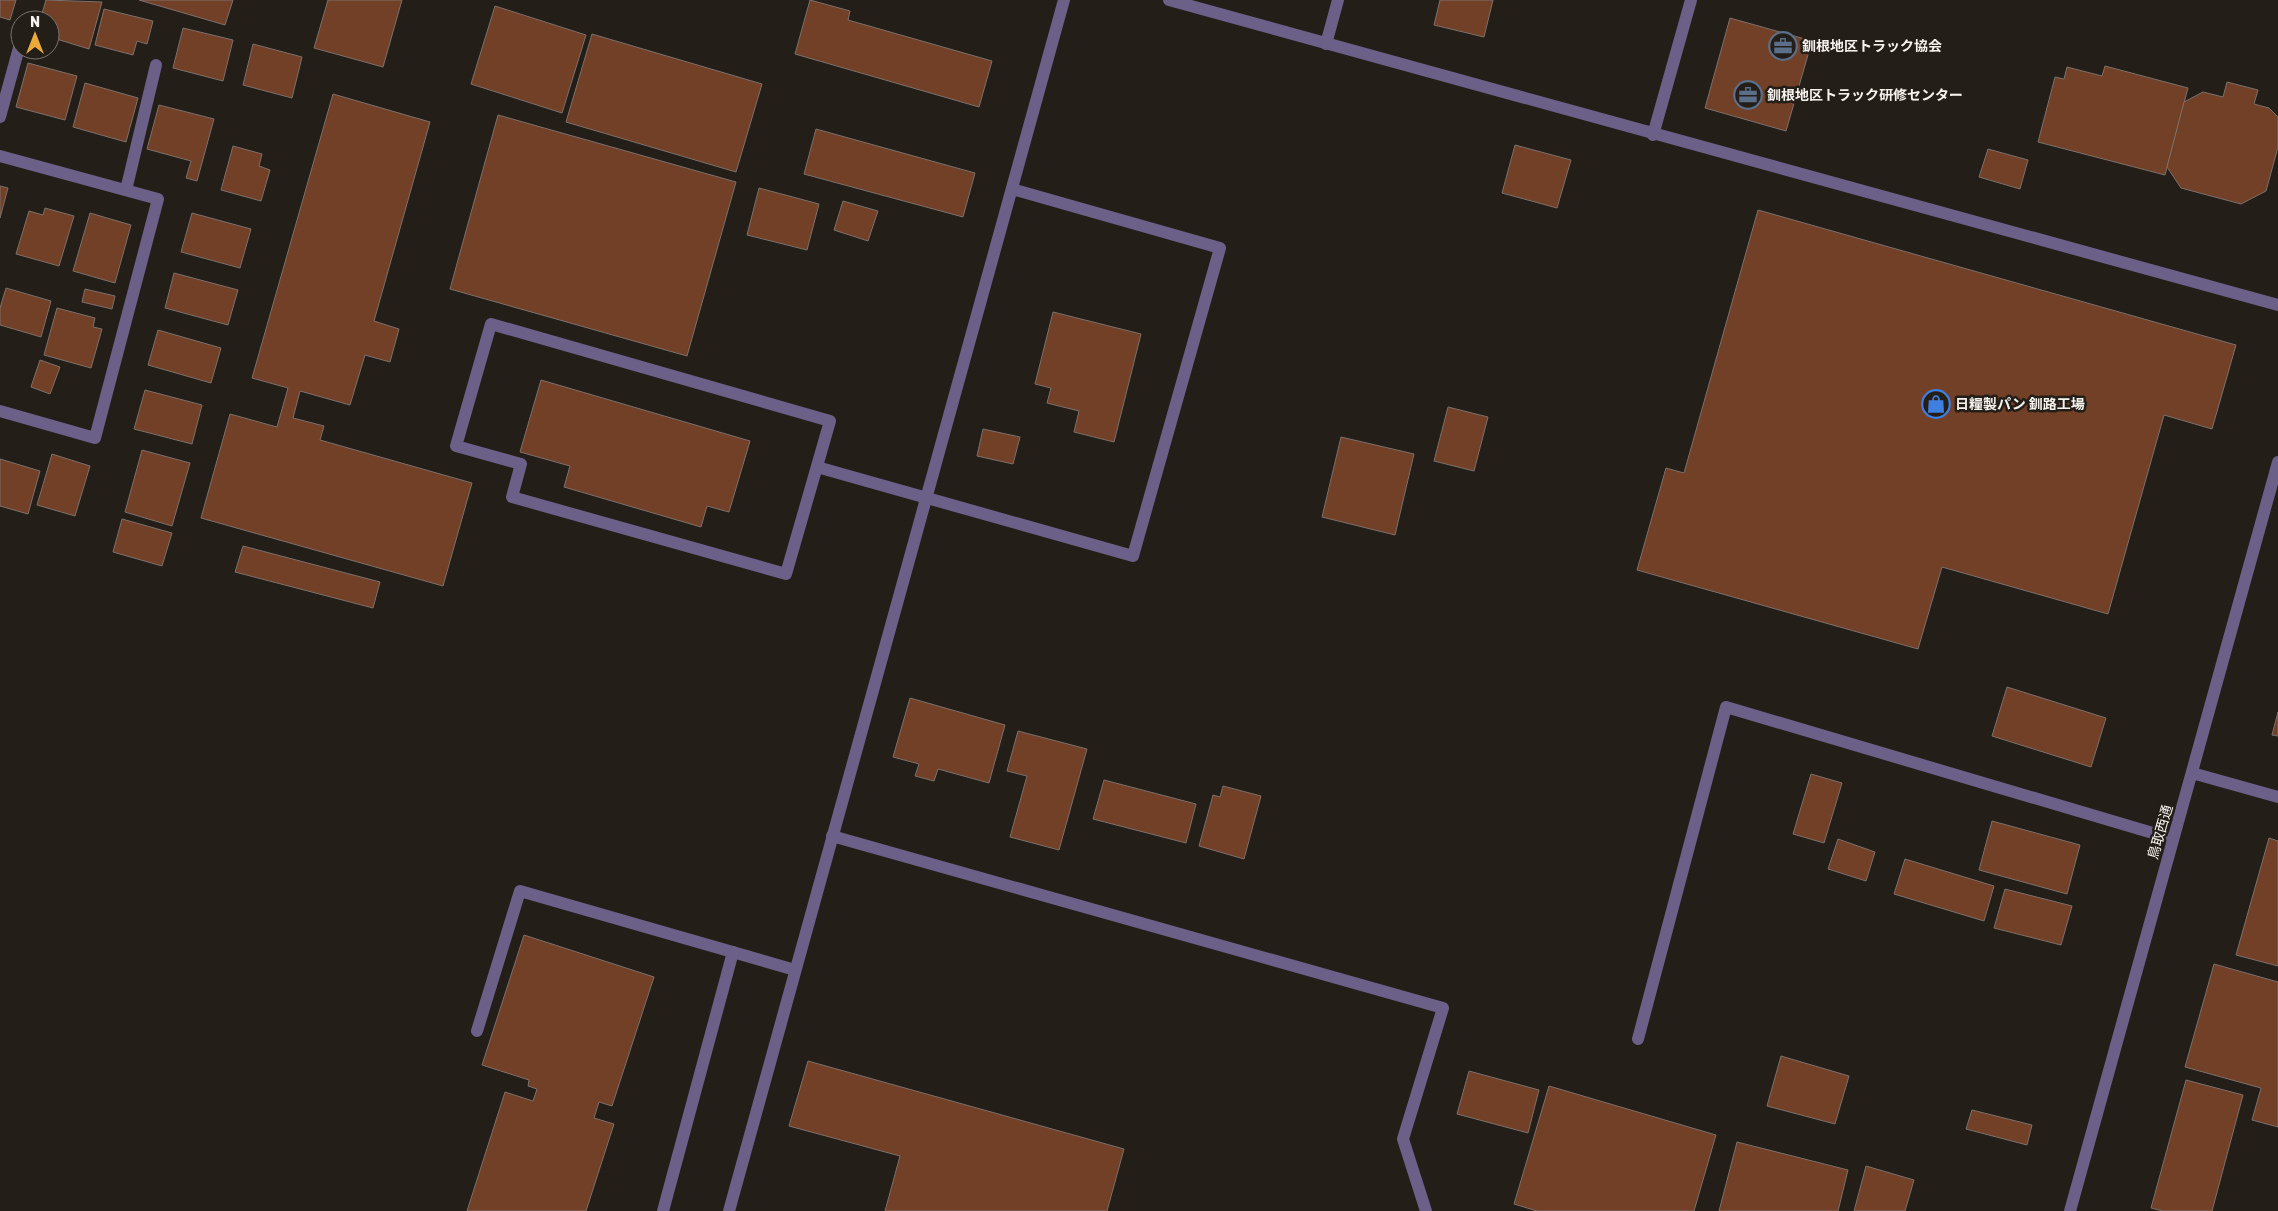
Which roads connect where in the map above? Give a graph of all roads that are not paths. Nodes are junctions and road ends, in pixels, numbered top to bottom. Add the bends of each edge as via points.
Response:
1 (1064, 0) edge
2 (1169, 0) edge
3 (1338, 0) edge
4 (1691, 0) edge
5 (1326, 44) junction
6 (16, 60) edge
7 (156, 65) dead end
8 (0, 117) edge
9 (1653, 134) junction
10 (0, 156) edge
11 (1012, 189) junction
12 (126, 190) junction
13 (2278, 305) edge
14 (0, 410) edge
15 (816, 467) junction
16 (2277, 469) edge
17 (926, 498) junction
18 (2192, 773) junction
19 (2278, 797) edge
20 (832, 836) junction
21 (2173, 839) junction
22 (733, 952) junction
23 (796, 970) junction
24 (478, 1031) dead end
25 (1638, 1039) dead end
26 (663, 1211) edge
27 (729, 1211) edge
28 (1426, 1211) edge
29 (2070, 1211) edge

1 - 11 street
2 - 5 street
3 - 5 street
4 - 9 street
5 - 9 street
6 - 8 street
7 - 12 street
9 - 13 street
10 - 12 street
11 - 17 street
11 - 17 street via 1220,248 1133,556
12 - 14 street via 158,199 95,438
15 - 15 street via 786,574 512,497 521,464 456,446 491,324 830,421
15 - 17 street
16 - 18 street, 鳥取西通
17 - 20 street
18 - 19 street
18 - 21 street, 鳥取西通
20 - 23 street
20 - 28 street via 1443,1008 1403,1139
21 - 25 street via 1726,707
21 - 29 street, 鳥取西通
22 - 23 street
22 - 24 street via 520,891
22 - 26 street
23 - 27 street

